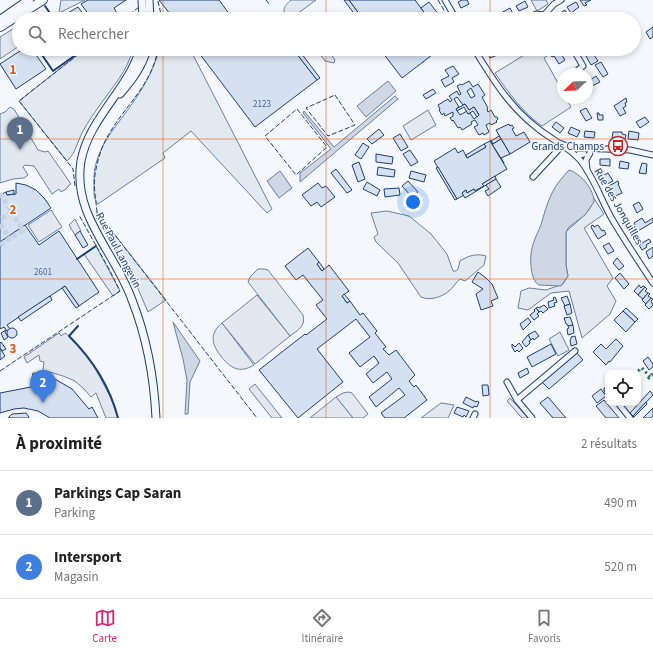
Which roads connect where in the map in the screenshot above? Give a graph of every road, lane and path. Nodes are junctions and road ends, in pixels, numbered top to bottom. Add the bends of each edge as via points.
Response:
1 (29, 0) edge
2 (43, 0) edge
3 (142, 0) edge
4 (149, 0) edge
5 (444, 0) edge
6 (561, 0) edge
7 (25, 12) edge
8 (143, 12) edge
9 (150, 12) edge
10 (452, 12) edge
11 (547, 12) edge
12 (0, 20) edge
13 (12, 20) edge
14 (0, 28) edge
15 (137, 56) edge
16 (144, 56) edge
17 (480, 56) edge
18 (577, 56) edge
19 (580, 68) edge
20 (100, 119) junction
21 (562, 144) junction
22 (570, 152) junction
23 (583, 153) junction
24 (653, 155) edge
25 (580, 160) junction
26 (588, 172) junction
27 (533, 177) dead end
28 (653, 283) edge
29 (575, 351) dead end
30 (507, 382) dead end
31 (517, 400) junction
32 (620, 406) edge
33 (156, 418) edge
34 (532, 418) edge
35 (630, 418) edge

1 - 12 main road
2 - 7 main road
3 - 8 main road
4 - 9 main road
5 - 10 street
6 - 11 street
13 - 14 main road
15 - 20 main road, Rue Paul Langevin via 131,71 104,109
16 - 20 main road, Rue Paul Langevin via 137,72
17 - 21 street, Rue des Jonquilles via 506,99 537,128
18 - 19 street via 583,66
20 - 33 main road, Rue Paul Langevin via 91,133 81,160 81,195 90,221 132,299 148,352
21 - 22 street, Rue des Jonquilles
21 - 23 street, Rue des Jonquilles
21 - 27 street
22 - 23 street
22 - 25 street, Rue des Jonquilles
23 - 24 street via 597,149 630,150
23 - 25 street, Rue des Jonquilles
23 - 26 street
25 - 26 street, Rue des Jonquilles
26 - 28 street, Rue des Jonquilles via 612,220
29 - 31 street
30 - 31 street
31 - 34 street
32 - 35 street

